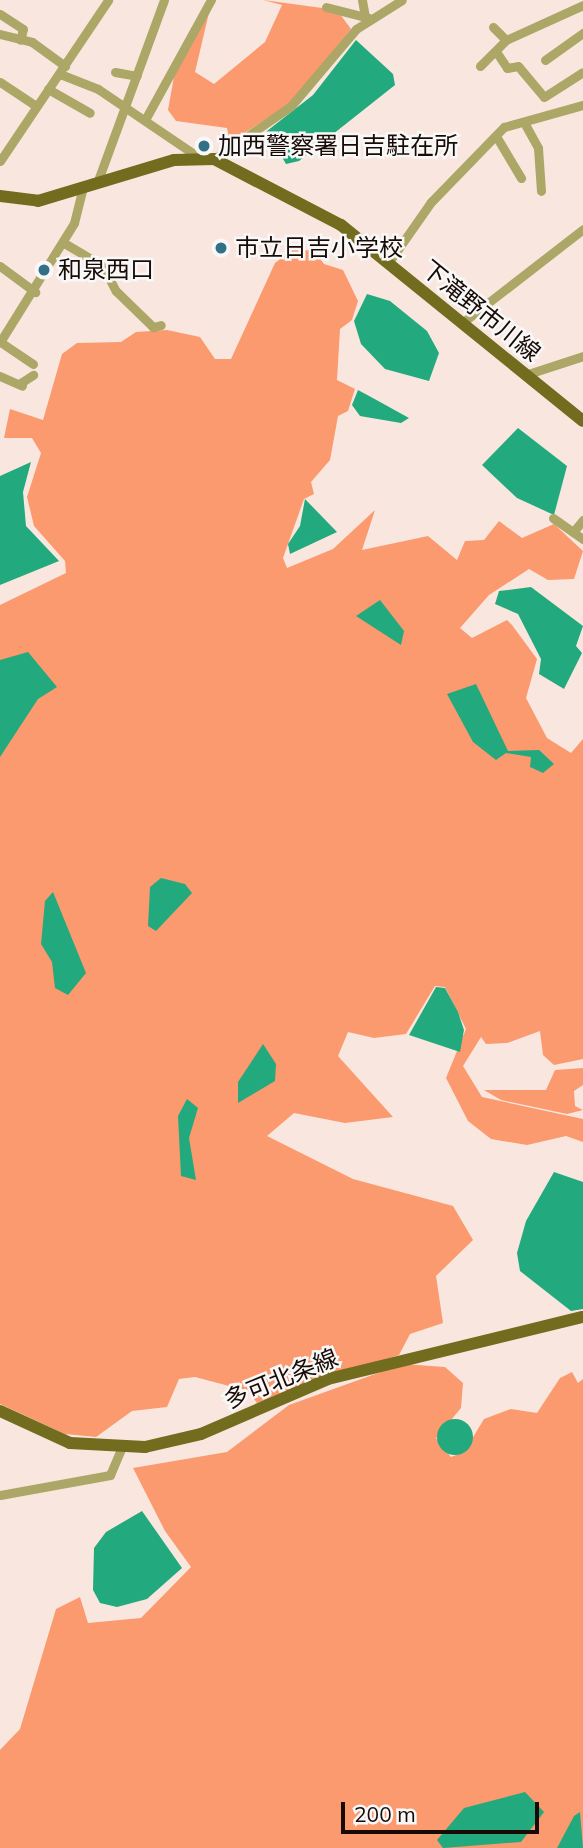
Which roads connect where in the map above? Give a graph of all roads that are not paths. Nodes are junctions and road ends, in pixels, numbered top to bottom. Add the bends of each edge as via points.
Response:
1 (108, 0) edge
2 (164, 0) edge
3 (211, 0) edge
4 (362, 0) edge
5 (402, 0) edge
6 (578, 4) edge
7 (326, 7) dead end
8 (0, 14) edge
9 (367, 18) junction
10 (493, 27) dead end
11 (583, 33) edge
12 (0, 34) edge
13 (20, 40) junction
14 (506, 40) junction
15 (497, 53) junction
16 (545, 60) dead end
17 (480, 66) dead end
18 (63, 70) junction
19 (115, 72) dead end
20 (583, 72) edge
21 (137, 76) junction
22 (0, 82) edge
23 (48, 89) junction
24 (583, 105) edge
25 (36, 106) junction
26 (126, 106) junction
27 (90, 113) dead end
28 (146, 118) junction
29 (526, 126) junction
30 (496, 136) junction
31 (200, 158) junction
32 (214, 159) junction
33 (0, 161) edge
34 (521, 178) dead end
35 (97, 183) junction
36 (83, 188) junction
37 (541, 191) dead end
38 (0, 196) edge
39 (583, 229) edge
40 (64, 243) junction
41 (389, 262) junction
42 (0, 266) edge
43 (35, 292) junction
44 (462, 323) junction
45 (161, 325) dead end
46 (0, 342) edge
47 (583, 356) edge
48 (33, 364) dead end
49 (33, 374) dead end
50 (525, 375) junction
51 (0, 376) edge
52 (583, 421) edge
53 (554, 519) dead end
54 (583, 520) edge
55 (573, 532) junction
56 (583, 539) edge
57 (583, 1317) edge
58 (0, 1411) edge
59 (121, 1449) junction
60 (0, 1495) edge

1 - 18 street
2 - 21 street
3 - 28 street
4 - 9 street
5 - 9 street
6 - 14 street
7 - 9 street
8 - 13 street via 23,29
9 - 32 street via 307,92
10 - 14 street
11 - 16 street
12 - 13 street
13 - 18 street
14 - 15 street
15 - 17 street
15 - 20 street via 507,68 518,66 544,97
18 - 23 street
18 - 26 street
19 - 21 street
21 - 26 street
22 - 25 street
23 - 25 street
23 - 27 street
24 - 29 street
25 - 33 street
26 - 28 street
26 - 35 street
28 - 31 street
29 - 30 street via 505,127
29 - 37 street via 538,148
30 - 34 street
30 - 41 street via 430,202
31 - 32 main road, 下滝野市川線
31 - 35 main road, 下滝野市川線
32 - 41 main road, 下滝野市川線 via 293,195
35 - 36 main road, 下滝野市川線
36 - 38 main road, 下滝野市川線 via 38,201
36 - 40 street
39 - 44 street
40 - 43 street
40 - 45 street via 103,266 116,291 153,327
41 - 44 main road, 下滝野市川線
42 - 43 street
43 - 46 street
44 - 50 main road, 下滝野市川線
46 - 48 street
47 - 50 street
49 - 51 street via 21,385
50 - 52 main road, 下滝野市川線
53 - 55 street
54 - 55 street
55 - 56 street
57 - 59 main road, 多可北条線 via 328,1379 201,1433
58 - 59 main road, 多可北条線 via 70,1443
59 - 60 street via 110,1475

